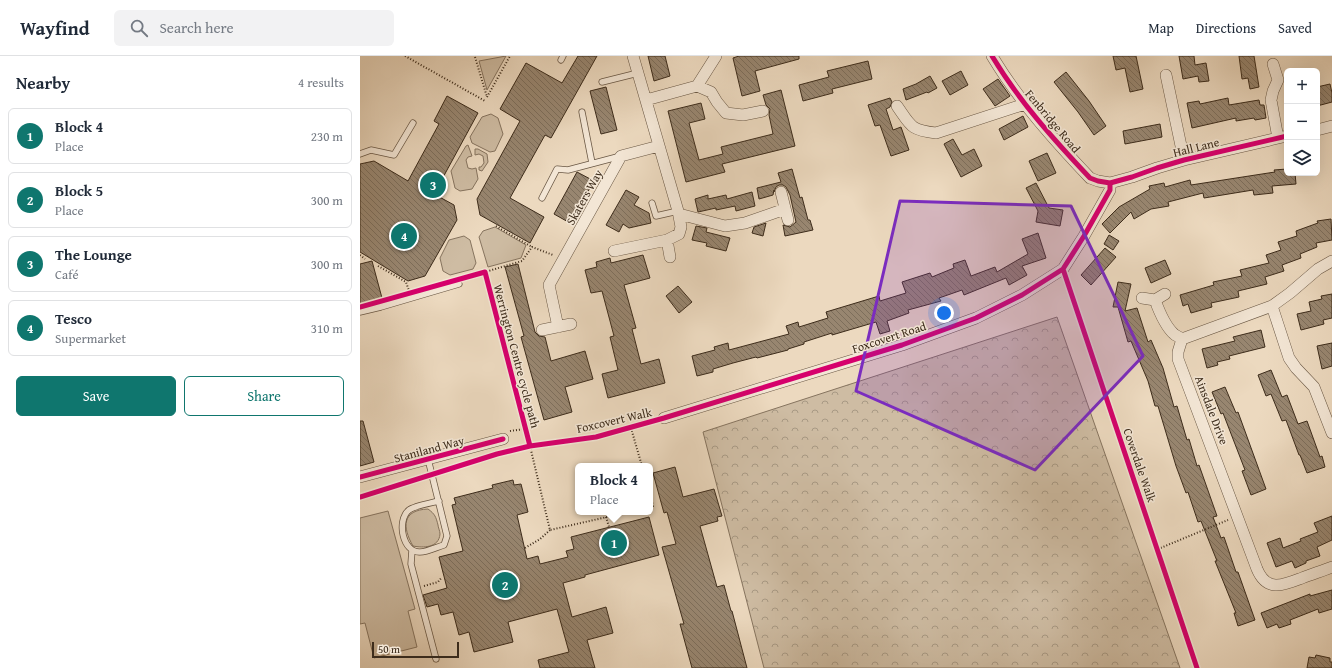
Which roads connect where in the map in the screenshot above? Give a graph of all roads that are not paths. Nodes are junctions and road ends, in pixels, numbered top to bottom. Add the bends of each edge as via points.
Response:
1 (633, 56) edge
2 (716, 56) edge
3 (992, 56) edge
4 (1273, 64) dead end
5 (638, 74) junction
6 (1166, 75) dead end
7 (602, 82) dead end
8 (697, 86) junction
9 (646, 100) junction
10 (1025, 104) junction
11 (897, 106) dead end
12 (763, 111) dead end
13 (582, 112) dead end
14 (413, 123) dead end
15 (1332, 126) edge
16 (1320, 129) edge
17 (1282, 137) edge
18 (660, 146) junction
19 (360, 154) edge
20 (621, 156) junction
21 (1184, 160) junction
22 (592, 163) junction
23 (1110, 183) junction
24 (781, 192) dead end
25 (542, 198) dead end
26 (652, 203) dead end
27 (785, 209) junction
28 (679, 212) junction
29 (788, 220) dead end
30 (667, 240) junction
31 (614, 251) dead end
32 (670, 257) dead end
33 (1332, 261) edge
34 (459, 284) dead end
35 (1142, 298) dead end
36 (1272, 306) junction
37 (360, 312) edge
38 (571, 324) dead end
39 (558, 327) junction
40 (542, 330) dead end
41 (1182, 338) junction
42 (664, 418) dead end
43 (1332, 432) edge
44 (505, 435) road end
45 (428, 459) junction
46 (360, 477) edge
47 (439, 501) junction
48 (412, 550) junction
49 (1332, 567) edge
50 (436, 659) dead end

1 - 5 street
2 - 8 street
3 - 10 street, Fenbridge Road
4 - 17 street, Hall Lane via 1278,80 1270,100
5 - 7 lane
5 - 9 street
6 - 21 street
8 - 9 street
8 - 12 street via 711,92 726,113 743,115
9 - 18 street
10 - 11 street, Fenbridge Road via 936,133 915,129
10 - 23 street, Fenbridge Road via 1090,178
13 - 22 lane
14 - 19 lane via 394,155 371,150
15 - 16 street
17 - 21 street, Hall Lane
18 - 20 street
18 - 28 street
20 - 22 lane
20 - 39 street, Skaters Way via 549,285
21 - 23 street, Hall Lane
22 - 25 lane via 568,170 557,169
23 - 42 street, Foxcovert Road via 1110,190 1063,269 1022,295 976,318 902,345
24 - 27 street
26 - 28 lane via 656,216
27 - 28 street via 745,223 724,226
27 - 29 street
28 - 30 street via 679,234
30 - 31 street
30 - 32 street
33 - 36 street via 1318,268
34 - 37 lane
35 - 41 street via 1160,297 1160,312 1174,335
36 - 41 street
36 - 43 street via 1290,358 1314,387
38 - 39 street
39 - 40 street
41 - 49 street, Ainsdale Drive via 1178,359 1259,574 1269,584 1278,586
44 - 45 street, Staniland Way
45 - 46 street, Staniland Way
45 - 47 lane
47 - 48 lane via 410,509 402,518 406,543
47 - 48 lane via 447,536 444,545 420,552
48 - 50 lane via 411,564

